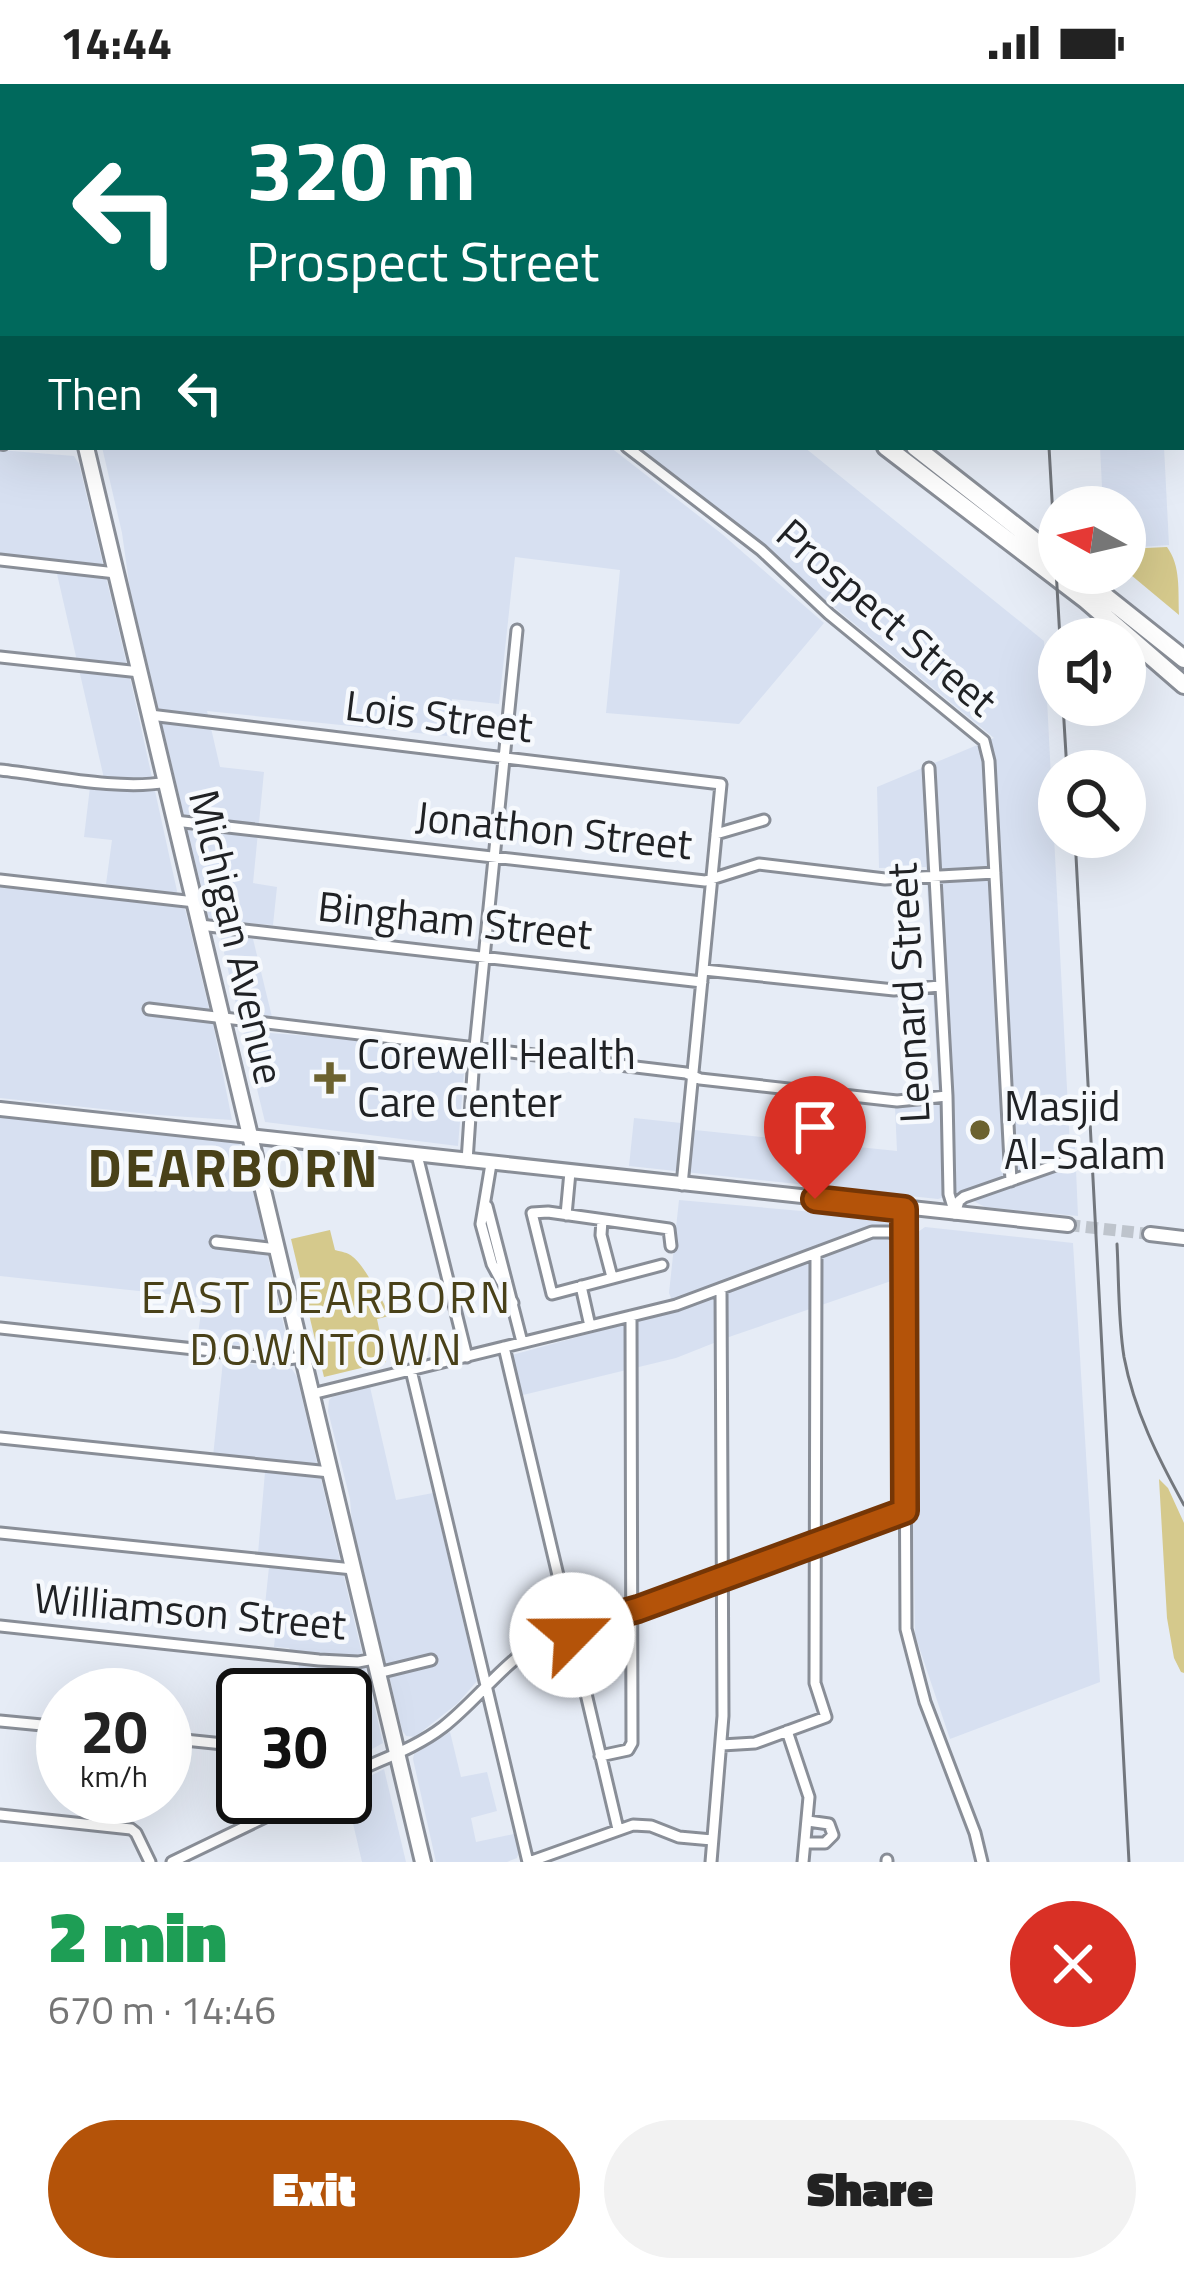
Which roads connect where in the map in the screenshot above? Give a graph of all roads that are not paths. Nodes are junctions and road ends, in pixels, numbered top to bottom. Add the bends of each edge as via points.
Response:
1 (87, 450) edge
2 (631, 450) edge
3 (890, 450) edge
4 (919, 450) edge
5 (1038, 544) edge
6 (0, 560) edge
7 (116, 573) junction
8 (1102, 594) edge
9 (517, 630) dead end
10 (0, 657) edge
11 (1184, 659) edge
12 (140, 672) junction
13 (1184, 685) edge
14 (150, 716) junction
15 (504, 757) junction
16 (928, 768) dead end
17 (0, 770) edge
18 (166, 782) junction
19 (764, 820) dead end
20 (175, 821) junction
21 (716, 834) junction
22 (494, 856) junction
23 (995, 873) junction
24 (935, 876) junction
25 (0, 880) edge
26 (711, 881) junction
27 (194, 902) junction
28 (200, 925) junction
29 (484, 956) junction
30 (703, 976) junction
31 (940, 986) junction
32 (148, 1009) dead end
33 (222, 1017) junction
34 (475, 1049) junction
35 (694, 1076) junction
36 (946, 1096) junction
37 (0, 1109) edge
38 (250, 1136) junction
39 (417, 1155) junction
40 (1070, 1160) dead end
41 (467, 1161) junction
42 (491, 1164) junction
43 (570, 1172) junction
44 (1011, 1181) junction
45 (682, 1185) junction
46 (904, 1209) junction
47 (955, 1214) junction
48 (566, 1215) junction
49 (602, 1220) junction
50 (1068, 1225) tunnel mouth
51 (1150, 1234) tunnel mouth
52 (904, 1237) junction
53 (1184, 1238) edge
54 (215, 1242) dead end
55 (671, 1246) dead end
56 (278, 1249) junction
57 (816, 1254) junction
58 (662, 1265) dead end
59 (612, 1277) junction
60 (581, 1286) junction
61 (721, 1289) junction
62 (631, 1316) junction
63 (590, 1326) junction
64 (0, 1328) edge
65 (522, 1342) junction
66 (505, 1347) junction
67 (303, 1357) junction
68 (467, 1357) junction
69 (411, 1370) junction
70 (312, 1394) junction
71 (0, 1438) edge
72 (330, 1472) junction
73 (905, 1511) junction
74 (0, 1533) edge
75 (813, 1543) junction
76 (353, 1569) junction
77 (723, 1577) junction
78 (631, 1611) junction
79 (0, 1626) edge
80 (570, 1628) junction
81 (431, 1660) dead end
82 (376, 1665) junction
83 (485, 1686) junction
84 (0, 1720) edge
85 (36, 1724) edge
86 (787, 1731) junction
87 (722, 1745) junction
88 (397, 1754) junction
89 (600, 1756) junction
90 (372, 1763) edge
91 (0, 1815) edge
92 (808, 1821) junction
93 (254, 1824) edge
94 (618, 1829) junction
95 (712, 1840) junction
96 (805, 1843) junction
97 (188, 1858) edge
98 (150, 1862) edge
99 (172, 1862) edge
100 (423, 1862) edge
101 (529, 1862) edge
102 (711, 1862) edge
103 (803, 1862) edge
104 (982, 1862) edge

1 - 7 main road, Michigan Avenue
2 - 23 street, Prospect Street via 981,736
3 - 13 highway
4 - 5 highway
6 - 7 street
7 - 12 main road, Michigan Avenue
8 - 11 highway
9 - 15 street
10 - 12 street
12 - 14 main road, Michigan Avenue
14 - 15 street, Lois Street
14 - 18 main road, Michigan Avenue
15 - 21 street, Lois Street via 721,784
15 - 22 street
16 - 24 street, Leonard Street
17 - 18 street
18 - 20 main road, Michigan Avenue
19 - 21 street
20 - 22 street, Jonathon Street
20 - 27 main road, Michigan Avenue
21 - 26 street
22 - 26 street, Jonathon Street
22 - 29 street
23 - 24 street, Jonathon Street
23 - 44 street, Prospect Street
24 - 26 street, Jonathon Street via 885,879 758,864
24 - 31 street, Leonard Street
25 - 27 street
26 - 30 street
27 - 28 main road, Michigan Avenue
28 - 29 street, Bingham Street
28 - 33 main road, Michigan Avenue
29 - 30 street, Bingham Street
29 - 34 street
30 - 31 street, Bingham Street
30 - 35 street
31 - 36 street, Leonard Street
32 - 33 street
33 - 34 street
33 - 38 main road, Michigan Avenue
34 - 35 street
34 - 41 street
35 - 36 street via 897,1101
35 - 45 street
36 - 47 street, Leonard Street
37 - 38 main road
38 - 39 main road
38 - 56 main road, Michigan Avenue
39 - 41 main road
39 - 68 street
40 - 44 street
41 - 42 main road
42 - 43 main road
42 - 65 street via 486,1201
43 - 45 main road
43 - 48 street
44 - 47 street via 964,1197
45 - 46 main road
46 - 47 main road
46 - 52 street
47 - 50 main road
48 - 49 street
48 - 60 street via 532,1213 552,1294
49 - 55 street via 669,1229
49 - 59 street
51 - 53 main road
52 - 57 street via 872,1232
52 - 73 street
54 - 56 street
56 - 67 main road, Michigan Avenue
57 - 61 street
57 - 75 street
58 - 59 street
59 - 60 street
60 - 63 street
61 - 62 street
61 - 77 street
62 - 63 street
62 - 78 street
63 - 65 street
64 - 67 street
65 - 66 street
66 - 68 street
66 - 80 street
67 - 70 main road, Michigan Avenue
68 - 69 street
69 - 70 street
69 - 83 street
70 - 72 main road, Michigan Avenue
71 - 72 street
72 - 76 main road, Michigan Avenue
73 - 75 street
73 - 104 street via 908,1642
74 - 76 street
75 - 77 street
75 - 86 street via 815,1683 826,1717
76 - 82 main road, Michigan Avenue
77 - 78 street
77 - 87 street
78 - 80 street
78 - 89 street via 631,1746
79 - 82 street, Williamson Street
80 - 83 street via 514,1658
80 - 89 street
81 - 82 street, Williamson Street
82 - 88 main road, Michigan Avenue
83 - 88 street via 446,1724
83 - 101 street
84 - 85 street
86 - 87 street
86 - 92 street via 808,1790
87 - 95 street
88 - 90 street
88 - 100 main road, Michigan Avenue
89 - 94 street
91 - 98 street via 130,1829
92 - 96 street
92 - 96 street via 830,1824 833,1835
93 - 97 street
94 - 95 street via 645,1825
94 - 101 street
95 - 102 street
96 - 103 street
97 - 99 street

